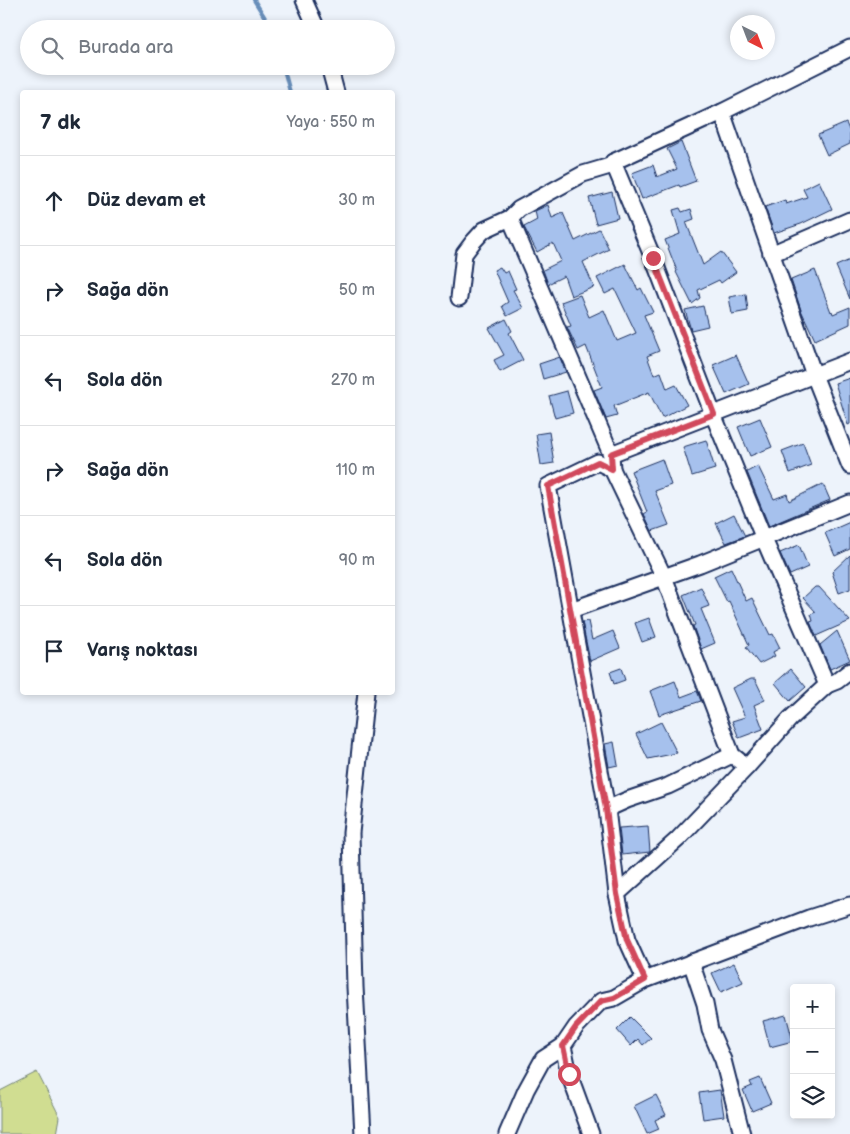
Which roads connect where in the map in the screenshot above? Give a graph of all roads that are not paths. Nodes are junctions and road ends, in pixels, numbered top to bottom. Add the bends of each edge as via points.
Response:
1 (304, 0) edge
2 (313, 20) edge
3 (850, 48) edge
4 (331, 75) edge
5 (335, 90) edge
6 (722, 112) junction
7 (613, 162) junction
8 (510, 218) junction
9 (850, 220) edge
10 (771, 254) junction
11 (459, 298) dead end
12 (850, 361) edge
13 (814, 374) junction
14 (714, 414) junction
15 (612, 462) junction
16 (850, 466) edge
17 (850, 503) edge
18 (764, 538) junction
19 (664, 577) junction
20 (571, 610) junction
21 (850, 671) edge
22 (827, 685) junction
23 (366, 695) edge
24 (732, 755) junction
25 (747, 768) junction
26 (606, 809) junction
27 (617, 894) junction
28 (850, 905) edge
29 (692, 962) junction
30 (645, 980) junction
31 (563, 1046) junction
32 (363, 1134) edge
33 (507, 1134) edge
34 (591, 1134) edge
35 (742, 1134) edge

1 - 2 street
3 - 6 street
4 - 5 street
6 - 7 street
6 - 10 street
7 - 8 street via 610,166 583,174 519,209
7 - 14 street
8 - 11 street via 484,230 464,254
8 - 15 street
9 - 10 street
10 - 13 street
12 - 13 street
13 - 14 street
13 - 16 street
14 - 15 street
14 - 18 street
15 - 19 street
15 - 20 street via 598,462 548,486
17 - 18 street
18 - 19 street
18 - 22 street
19 - 20 street
19 - 24 street
20 - 26 street
21 - 22 street
22 - 25 street via 790,719
23 - 32 street via 351,833
24 - 25 street
24 - 26 street via 668,786
25 - 27 street via 678,840
26 - 27 street
27 - 30 street via 627,940
28 - 29 street
29 - 30 street
29 - 35 street
30 - 31 street via 614,998 601,1001
31 - 33 street via 543,1059
31 - 34 street via 569,1074

